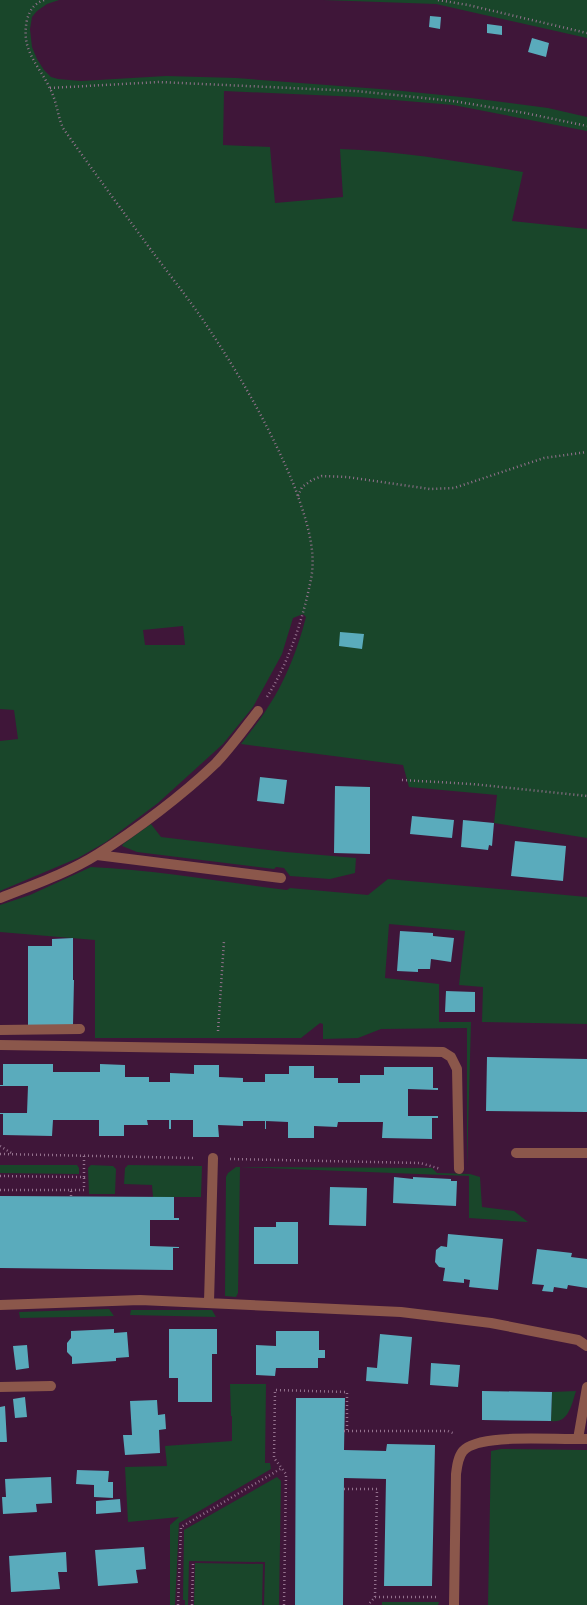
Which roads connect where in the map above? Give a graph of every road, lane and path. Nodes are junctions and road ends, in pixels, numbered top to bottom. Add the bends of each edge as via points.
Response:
1 (34, 0) edge
2 (44, 0) edge
3 (438, 0) edge
4 (33, 6) junction
5 (587, 33) edge
6 (50, 88) junction
7 (587, 126) edge
8 (587, 452) edge
9 (298, 497) junction
10 (258, 711) joint
11 (402, 780) dead end
12 (587, 796) edge
13 (97, 855) junction
14 (280, 878) dead end
15 (0, 898) edge
16 (224, 941) dead end
17 (80, 1029) dead end
18 (0, 1030) edge
19 (218, 1037) dead end
20 (0, 1045) edge
21 (0, 1146) edge
22 (516, 1153) dead end
23 (587, 1153) edge
24 (14, 1154) dead end
25 (84, 1156) dead end
26 (213, 1158) dead end
27 (459, 1170) dead end
28 (0, 1176) edge
29 (84, 1177) junction
30 (0, 1190) edge
31 (71, 1190) junction
32 (71, 1196) dead end
33 (209, 1302) junction
34 (0, 1305) edge
35 (587, 1346) edge
36 (51, 1386) dead end
37 (0, 1387) edge
38 (587, 1387) edge
39 (582, 1439) edge
40 (464, 1450) junction
41 (282, 1468) junction
42 (344, 1489) dead end
43 (193, 1564) dead end
44 (375, 1597) junction
45 (454, 1601) edge
46 (178, 1605) edge
47 (192, 1605) edge
48 (284, 1605) edge
49 (368, 1605) edge

1 - 4 path
2 - 4 path
3 - 5 path
4 - 6 path via 29,12 26,30 27,48
6 - 7 path via 159,82 356,91 452,101
6 - 9 path via 63,128 207,327 263,419
8 - 9 path via 544,458 454,488 430,489 322,476 302,487
9 - 10 path via 310,538 313,570 294,640 271,692
10 - 13 street via 228,750 198,778 144,822
11 - 12 path via 472,784
13 - 14 street
13 - 15 street
16 - 19 path
17 - 18 street
20 - 27 street via 443,1052 454,1060 457,1069
21 - 24 path
22 - 23 street
25 - 29 path
26 - 33 street
28 - 29 path
29 - 31 path via 84,1190
30 - 31 path
31 - 32 path
33 - 34 street via 120,1300
33 - 35 street via 401,1312 446,1317 570,1338
36 - 37 street
38 - 39 street via 579,1427
39 - 40 street via 494,1440 475,1443
40 - 41 path via 457,1434 448,1431 346,1431 347,1392 275,1390 274,1458
40 - 45 street via 457,1464 456,1474
41 - 46 path via 181,1527
41 - 48 path via 286,1474
42 - 44 path via 377,1489
43 - 47 path
44 - 45 path
44 - 49 path

